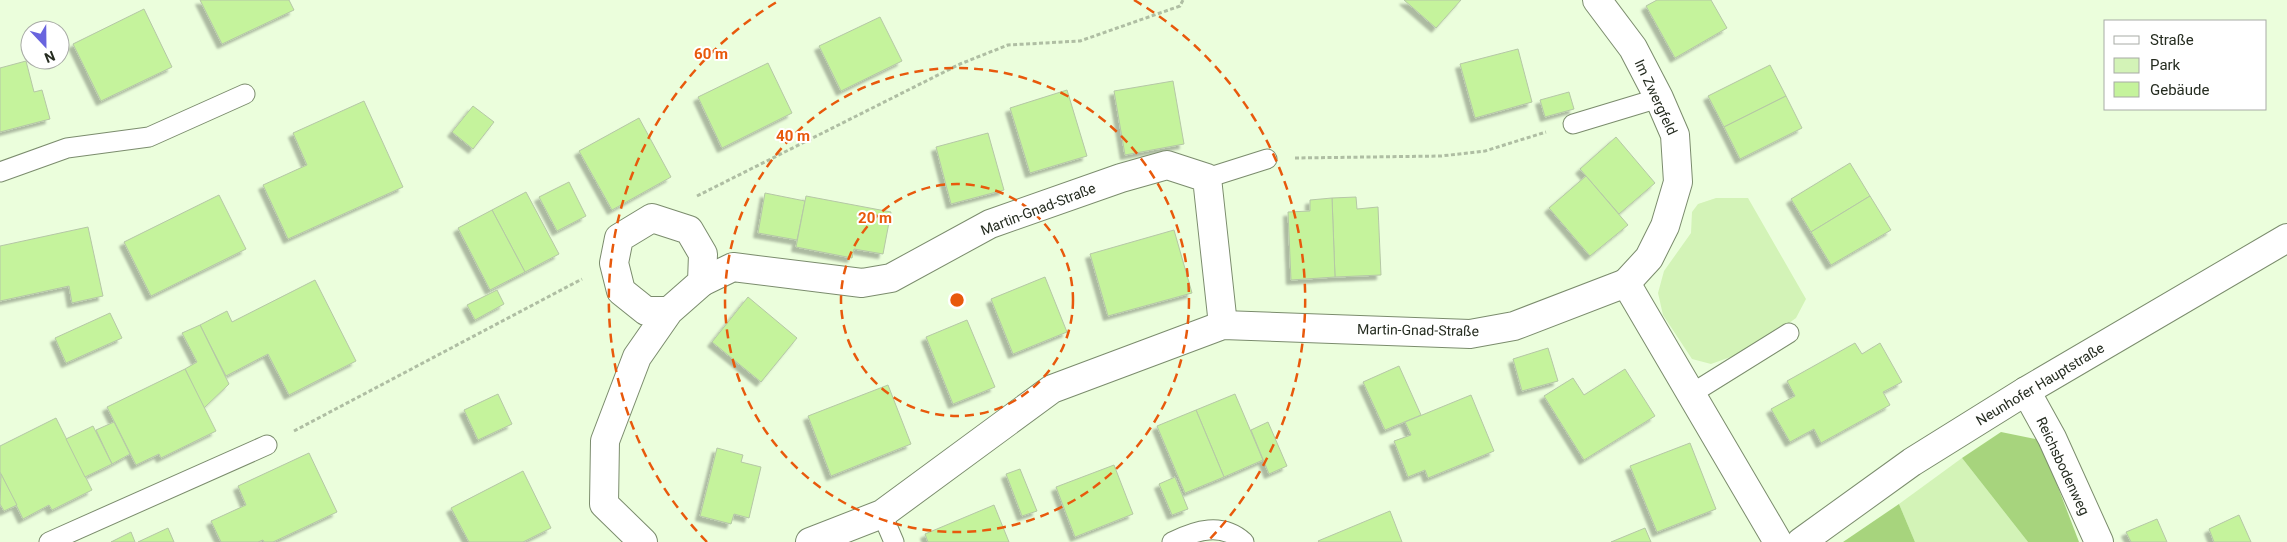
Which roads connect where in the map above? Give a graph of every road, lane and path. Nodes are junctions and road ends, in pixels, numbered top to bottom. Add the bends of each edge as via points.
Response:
1 (1183, 0) edge
2 (1597, 0) edge
3 (245, 94) dead end
4 (1659, 98) junction
5 (1573, 124) joint
6 (1267, 159) joint
7 (0, 172) edge
8 (1208, 178) junction
9 (652, 218) junction
10 (2287, 238) edge
11 (614, 263) junction
12 (702, 282) junction
13 (1626, 283) junction
14 (669, 311) junction
15 (1223, 325) junction
16 (1789, 334) dead end
17 (2026, 391) junction
18 (1691, 394) junction
19 (267, 445) joint
20 (882, 514) junction
21 (49, 542) edge
22 (643, 542) edge
23 (810, 542) edge
24 (894, 542) edge
25 (1172, 542) edge
26 (1244, 542) edge
27 (1778, 542) edge
28 (1801, 542) edge
29 (2099, 542) edge

1 - 9 path via 1180,6 1080,41 1008,45 960,64
2 - 4 street, Im Zwergfeld via 1633,48
3 - 7 lane via 149,137 67,148
4 - 5 lane
4 - 13 street, Im Zwergfeld via 1675,135 1678,182 1664,226 1649,258
5 - 6 path via 1484,151 1441,156
6 - 8 lane
8 - 12 street, Martin-Gnad-Straße via 1167,165 1121,178 990,224 890,278 862,283 733,267
8 - 15 street
9 - 11 street via 619,238
9 - 12 street via 689,230 703,254
10 - 17 street, Neunhofer Hauptstraße
11 - 14 street via 621,290 646,311
11 - 19 path
12 - 14 street, Martin-Gnad-Straße
13 - 15 street, Martin-Gnad-Straße via 1514,326 1470,334
13 - 18 street
14 - 22 street, Martin-Gnad-Straße via 637,357 605,440 604,504
15 - 20 street, Martin-Gnad-Straße via 1052,389
16 - 18 lane
17 - 28 street, Neunhofer Hauptstraße via 1912,462
17 - 29 street, Reichsbodenweg via 2052,438
18 - 27 street
19 - 21 lane
20 - 23 street, Martin-Gnad-Straße
20 - 24 lane
25 - 26 lane via 1190,533 1214,530 1233,532

